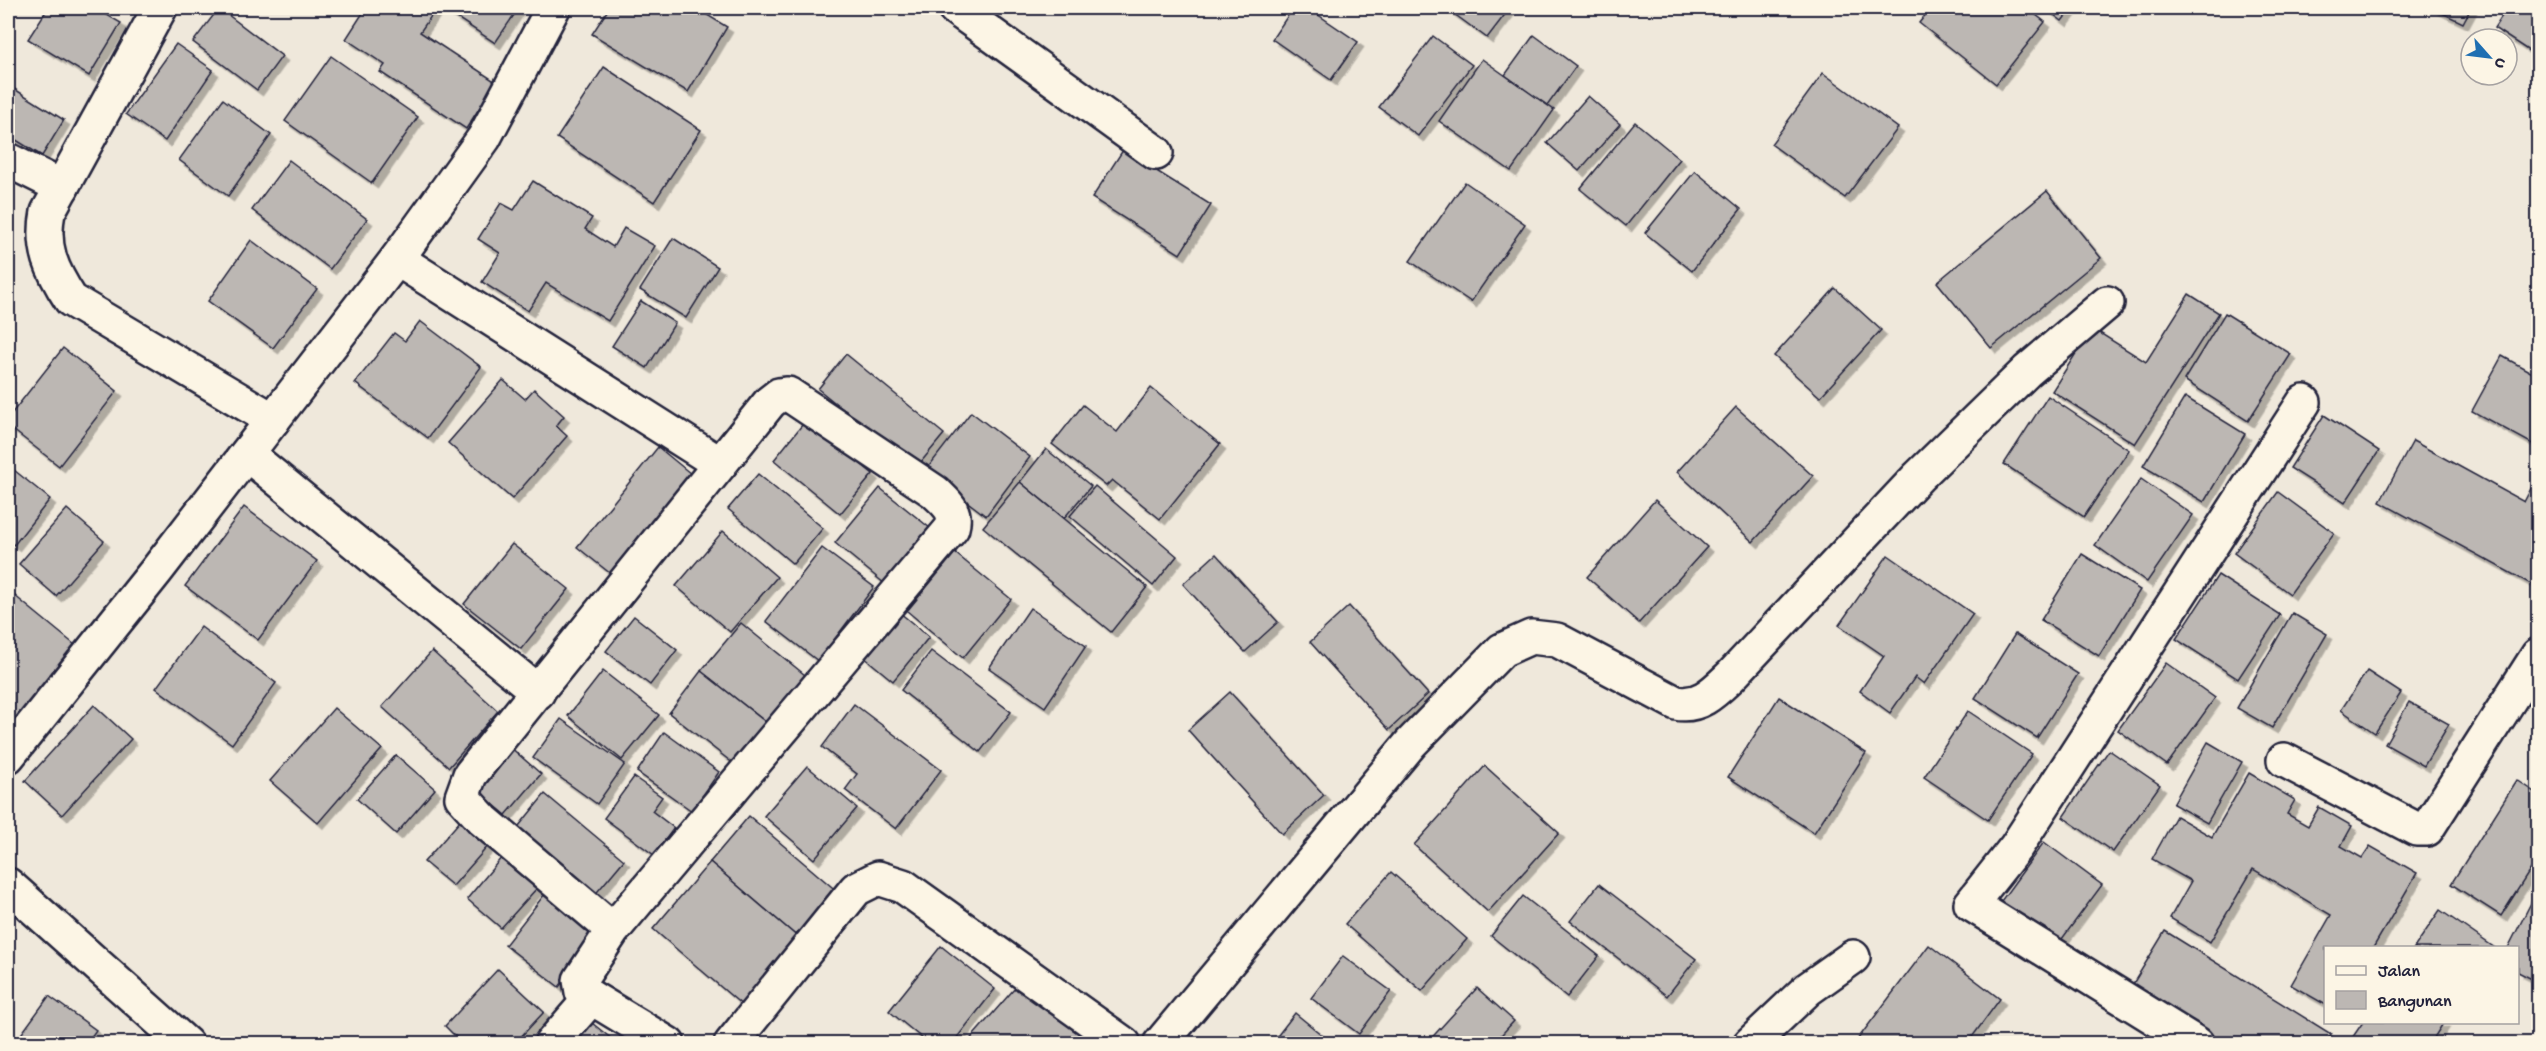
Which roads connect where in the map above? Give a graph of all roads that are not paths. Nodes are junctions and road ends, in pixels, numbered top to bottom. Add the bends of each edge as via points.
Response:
1 (160, 8) edge
2 (553, 8) edge
3 (955, 8) edge
4 (1156, 153) dead end
5 (8, 160) edge
6 (62, 187) junction
7 (397, 259) junction
8 (2107, 303) dead end
9 (2304, 402) dead end
10 (273, 420) junction
11 (247, 454) junction
12 (720, 464) junction
13 (2538, 655) edge
14 (538, 692) junction
15 (8, 756) edge
16 (2284, 760) dead end
17 (8, 885) edge
18 (613, 930) junction
19 (1853, 957) dead end
20 (591, 998) junction
21 (186, 1044) edge
22 (551, 1044) edge
23 (668, 1044) edge
24 (731, 1044) edge
25 (1124, 1044) edge
26 (1160, 1044) edge
27 (1750, 1044) edge
28 (2197, 1044) edge

1 - 6 street
2 - 7 street via 484,138
3 - 4 street
5 - 6 street
6 - 10 street via 48,212 46,240 52,272 71,300
7 - 10 street
7 - 12 street
8 - 26 street via 2027,371 1918,477 1732,675 1694,704 1676,703 1557,640 1531,637 1502,650 1411,743
9 - 28 street via 2016,847 1971,903
10 - 11 street
11 - 14 street
11 - 15 street
12 - 14 street
12 - 18 street via 770,402 788,393 935,492 953,509 955,518 952,528
13 - 16 street via 2427,829 2416,829
14 - 18 street via 470,775 462,797 483,820
17 - 21 street
18 - 20 street via 580,980 579,988
19 - 27 street via 1808,989
20 - 22 street
20 - 23 street
24 - 25 street via 856,889 878,878 903,886

